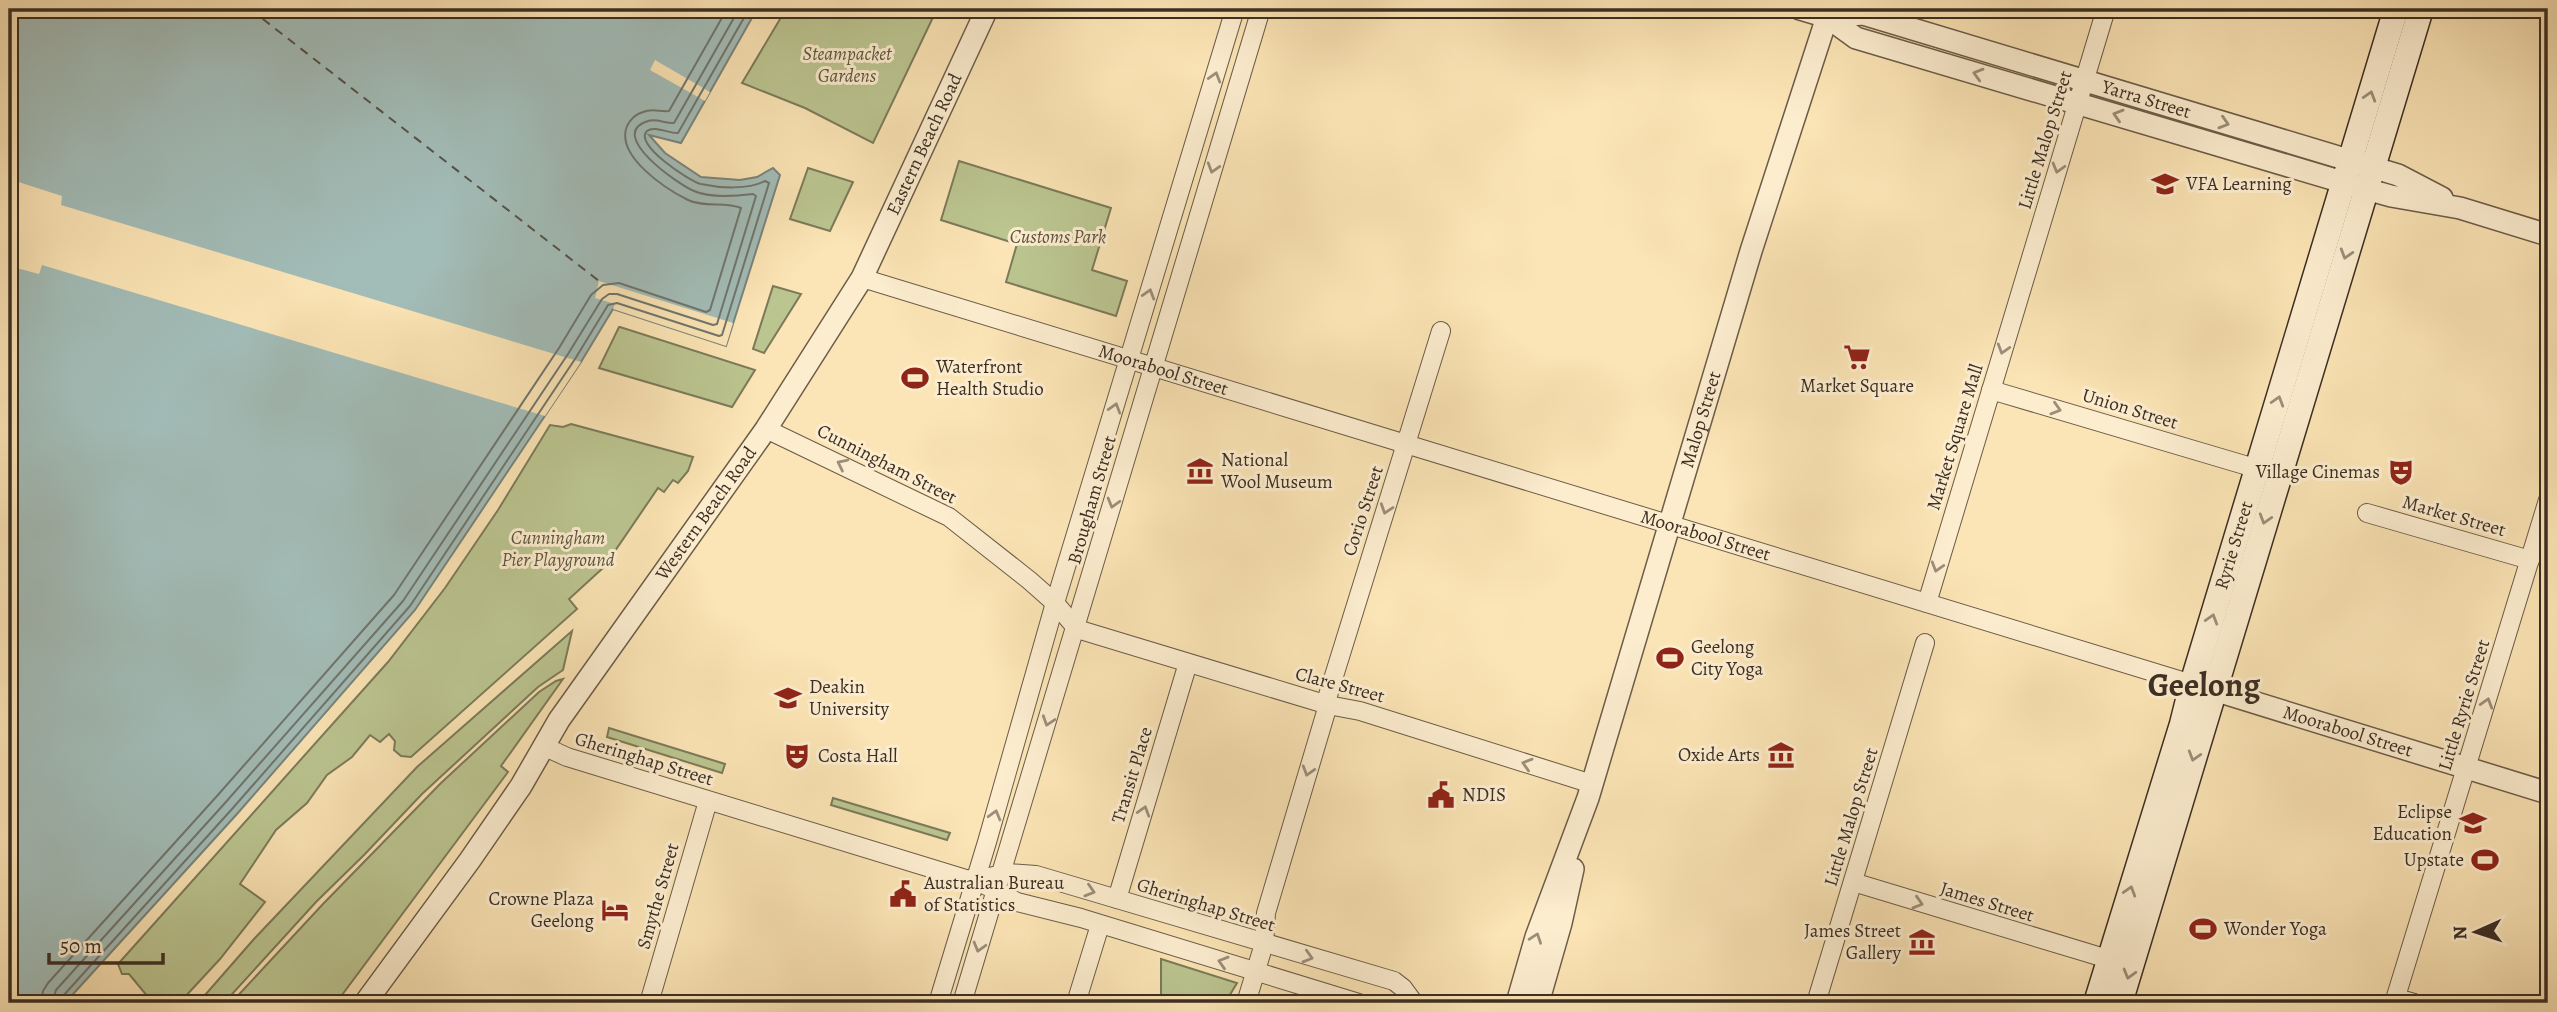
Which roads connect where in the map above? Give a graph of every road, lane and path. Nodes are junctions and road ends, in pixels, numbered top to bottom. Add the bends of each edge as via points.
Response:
1 (988, 9) edge
2 (1235, 9) edge
3 (1261, 9) edge
4 (1800, 9) edge
5 (2106, 9) edge
6 (2396, 9) edge
7 (2421, 9) edge
8 (1829, 12) edge
9 (2085, 80) junction
10 (2077, 103) junction
11 (2358, 175) junction
12 (2548, 235) edge
13 (862, 278) junction
14 (2023, 284) joint
15 (1441, 331) dead end
16 (1129, 360) junction
17 (1153, 367) junction
18 (1991, 390) junction
19 (766, 429) junction
20 (1406, 444) junction
21 (2258, 469) junction
22 (2548, 500) edge
23 (2367, 513) dead end
24 (1668, 524) junction
25 (2530, 559) junction
26 (1055, 603) junction
27 (1927, 603) junction
28 (1077, 629) junction
29 (1925, 643) dead end
30 (1188, 663) junction
31 (2203, 687) junction
32 (1327, 705) junction
33 (542, 746) junction
34 (2467, 768) junction
35 (1592, 784) junction
36 (2548, 793) edge
37 (708, 801) junction
38 (1581, 822) junction
39 (1000, 874) junction
40 (976, 880) junction
41 (1853, 882) junction
42 (995, 892) junction
43 (1117, 900) junction
44 (1100, 925) junction
45 (1264, 944) junction
46 (2108, 959) junction
47 (1256, 972) junction
48 (2401, 1001) edge
49 (351, 1003) edge
50 (365, 1003) edge
51 (649, 1003) edge
52 (938, 1003) edge
53 (962, 1003) edge
54 (1076, 1003) edge
55 (1246, 1003) edge
56 (1359, 1003) edge
57 (1415, 1003) edge
58 (1517, 1003) edge
59 (1538, 1003) edge
60 (1816, 1003) edge
61 (2096, 1003) edge
62 (2120, 1003) edge

1 - 13 street, Eastern Beach Road
16 -> 2 street, Brougham Street
3 -> 17 street, Brougham Street
4 - 8 street, Yarra Street
5 - 9 street, Little Malop Street
11 -> 6 main road, Ryrie Street
7 - 11 main road, Ryrie Street
8 - 9 street, Yarra Street via 1863,14
10 -> 8 street, Yarra Street via 1856,38
8 - 24 street, Malop Street
9 - 10 street, Little Malop Street
9 -> 11 street, Yarra Street
11 -> 10 street, Yarra Street
10 -> 14 street, Little Malop Street
11 - 12 street, Yarra Street
21 -> 11 main road, Ryrie Street
11 -> 31 main road, Ryrie Street
13 - 16 street, Moorabool Street
13 - 19 street, Western Beach Road
14 -> 18 street, Market Square Mall
15 - 20 street, Corio Street
16 - 17 street, Moorabool Street
26 -> 16 street, Brougham Street
17 - 20 street, Moorabool Street
17 -> 28 street, Brougham Street
18 -> 21 street, Union Street
18 -> 27 street, Market Square Mall
26 -> 19 street, Cunningham Street via 949,517
19 - 33 street, Western Beach Road
20 - 24 street, Moorabool Street
20 -> 32 street, Corio Street
31 -> 21 main road, Ryrie Street
22 - 25 street, Little Ryrie Street
23 - 25 street, Market Street
24 - 27 street, Moorabool Street
24 - 35 street, Malop Street
34 -> 25 street, Little Ryrie Street
26 - 28 street, Cunningham Street
40 -> 26 street, Brougham Street
27 - 31 street, Moorabool Street
28 - 30 street, Clare Street
28 -> 39 street, Brougham Street
29 - 41 street, Little Malop Street
30 - 32 street, Clare Street
43 -> 30 street, Transit Place
31 - 34 street, Moorabool Street
46 -> 31 main road, Ryrie Street via 2182,724
31 -> 62 main road, Ryrie Street
35 -> 32 street, Clare Street via 1360,711
32 -> 45 street, Corio Street via 1266,912
33 - 37 street, Gheringhap Street
33 - 49 street, Western Beach Road via 510,780
33 - 50 street, Western Beach Road via 470,860
34 - 36 street, Moorabool Street
34 - 48 street, Little Ryrie Street
35 - 38 street, Malop Street
37 - 40 street, Gheringhap Street
37 - 51 street, Smythe Street
58 -> 38 street, Malop Street via 1536,937
38 - 59 street, Malop Street via 1569,891
39 - 40 street, Gheringhap Street
39 - 42 street, Brougham Street
39 -> 43 street, Gheringhap Street via 1032,874
40 - 42 street, Gheringhap Street
40 - 52 street, Brougham Street
41 -> 46 street, James Street
41 - 60 street, Little Malop Street
42 - 44 street, Gheringhap Street
42 -> 53 street, Brougham Street
43 - 45 street, Gheringhap Street
47 -> 44 street, Gheringhap Street
44 - 54 street
45 - 47 street, Corio Street
45 -> 57 street, Gheringhap Street via 1394,981
46 - 61 main road, Ryrie Street
47 - 55 street, Corio Street
47 - 56 street, Gheringhap Street

